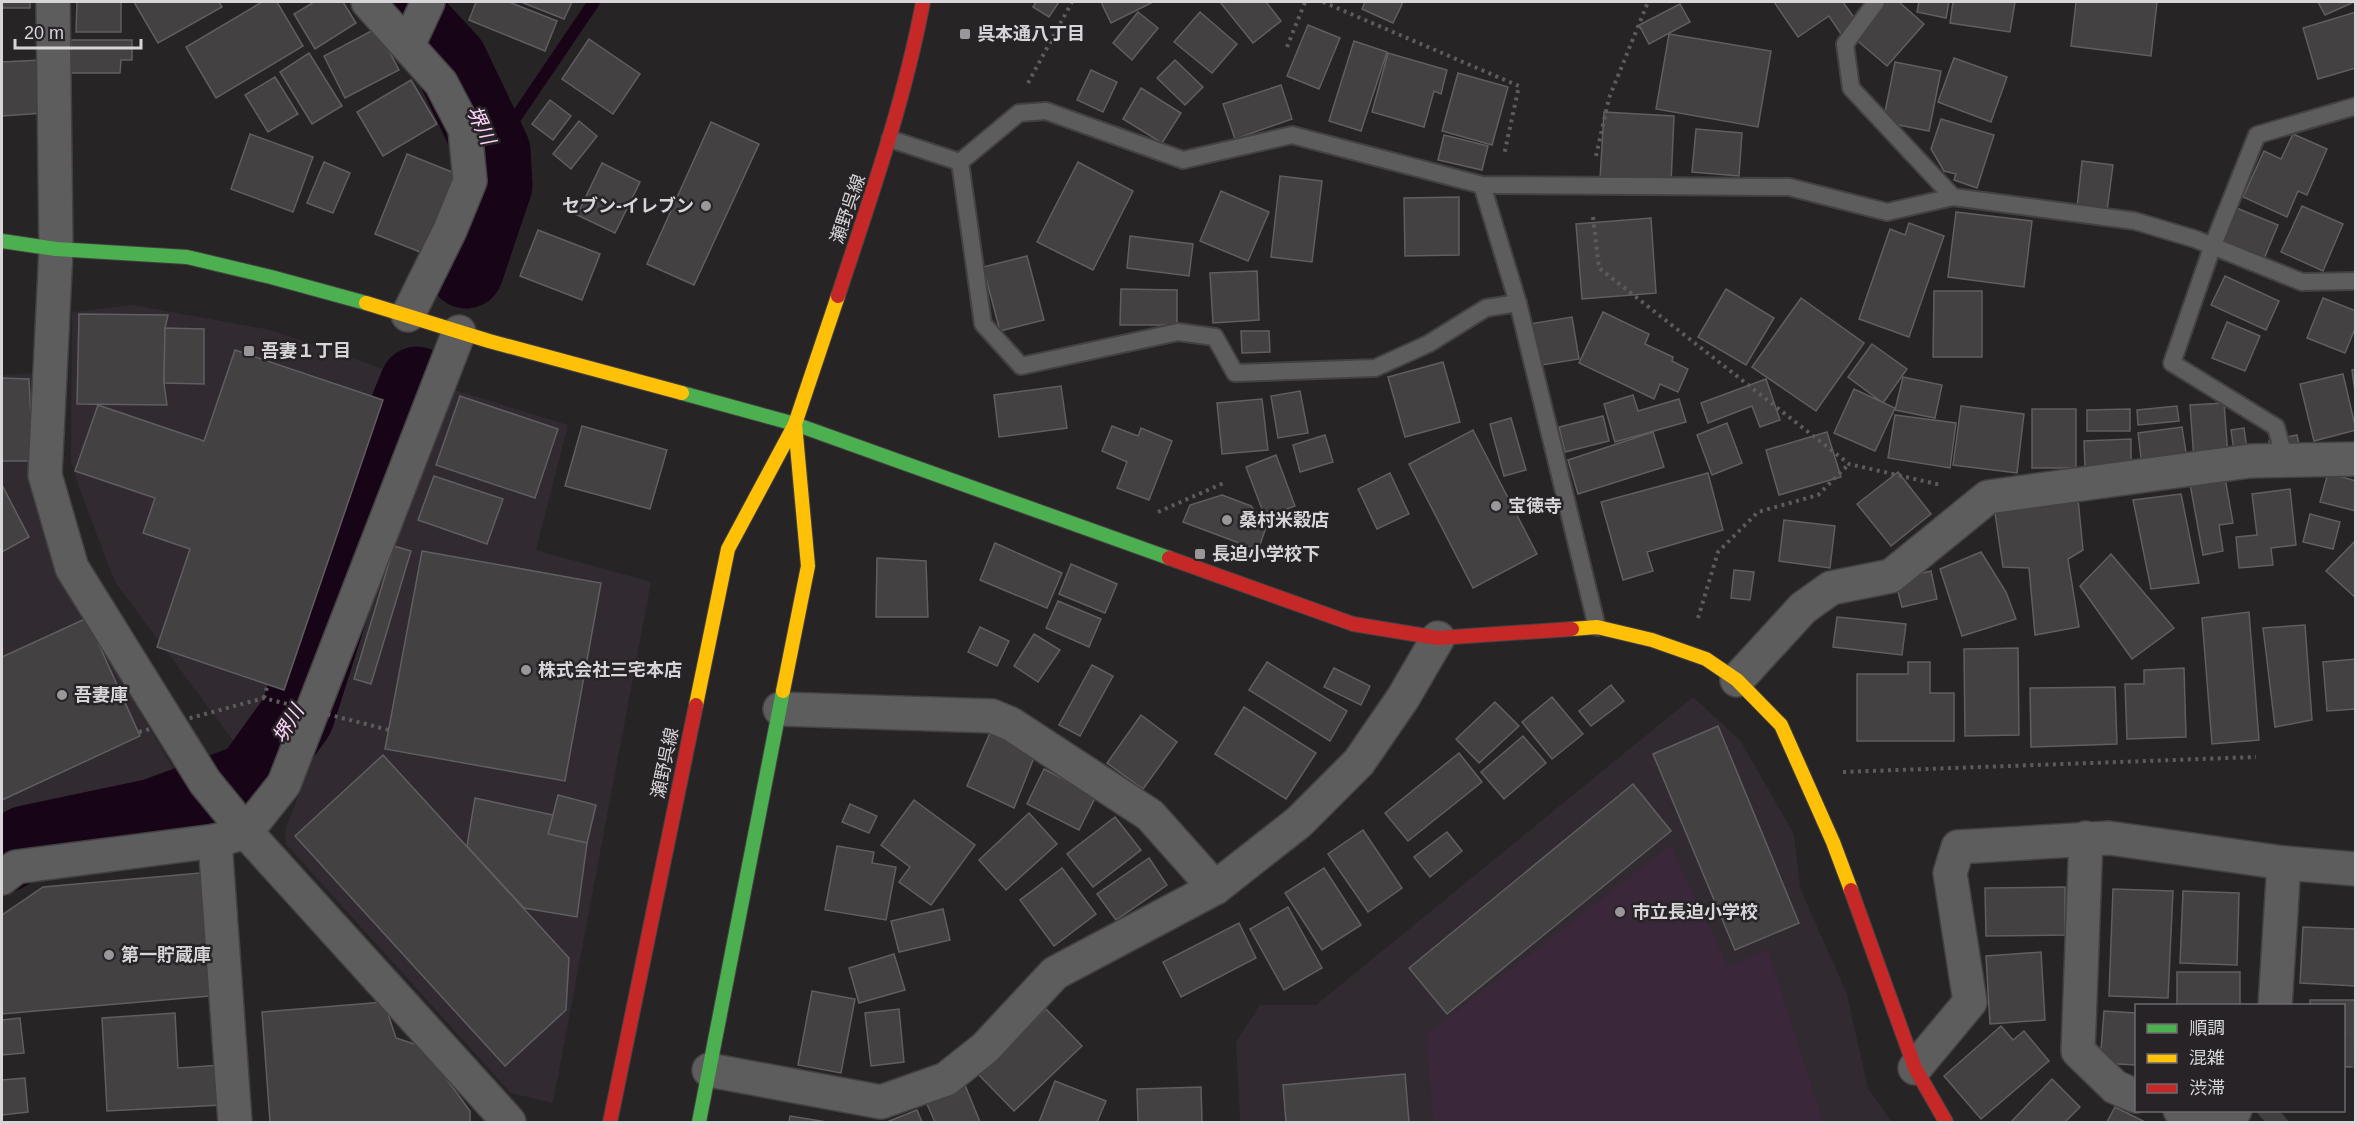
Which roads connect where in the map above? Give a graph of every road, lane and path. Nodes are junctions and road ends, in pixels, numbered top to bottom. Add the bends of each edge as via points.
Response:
1 (53, 2) edge
2 (368, 2) edge
3 (922, 2) edge
4 (1072, 2) edge
5 (1305, 2) edge
6 (1323, 2) edge
7 (1648, 2) edge
8 (1876, 2) edge
9 (418, 24) edge
10 (1287, 47) dead end
11 (2355, 106) edge
12 (1019, 113) junction
13 (890, 140) junction
14 (960, 162) junction
15 (1490, 185) junction
16 (1589, 186) junction
17 (1953, 198) junction
18 (2, 241) edge
19 (2213, 245) junction
20 (56, 249) junction
21 (2355, 281) edge
22 (1518, 303) junction
23 (408, 315) junction
24 (459, 332) junction
25 (795, 424) junction
26 (2355, 459) edge
27 (2285, 460) junction
28 (1849, 464) junction
29 (1226, 483) dead end
30 (1989, 496) junction
31 (1157, 512) dead end
32 (1597, 627) junction
33 (1438, 638) junction
34 (1688, 653) junction
35 (1737, 680) junction
36 (268, 684) dead end
37 (264, 698) junction
38 (780, 709) junction
39 (389, 730) dead end
40 (139, 732) dead end
41 (2256, 757) dead end
42 (1802, 773) junction
43 (246, 832) junction
44 (2086, 838) junction
45 (215, 841) junction
46 (2284, 863) junction
47 (2355, 869) edge
48 (2, 878) edge
49 (1215, 888) junction
50 (2275, 1004) edge
51 (1915, 1068) junction
52 (709, 1070) junction
53 (2135, 1096) edge
54 (2189, 1112) edge
55 (2233, 1112) edge
56 (235, 1122) edge
57 (509, 1122) edge
58 (610, 1122) edge
59 (699, 1122) edge
60 (1946, 1122) edge

1 - 20 street
2 - 9 street
3 - 13 street, 瀬野呉線
4 - 12 path via 1023,92
5 - 10 path
6 - 15 path via 1519,86
7 - 16 path via 1609,98
8 - 17 lane via 1845,44 1851,88
9 - 23 street via 441,83 465,129 470,181
11 - 19 lane via 2258,135
12 - 14 lane
12 - 15 lane via 1046,111 1183,160 1292,135
13 - 14 lane
13 - 25 street, 瀬野呉線
14 - 22 lane via 983,324 1021,366 1178,332 1215,337 1235,373 1375,368 1428,344 1486,308
15 - 16 lane
15 - 22 lane
16 - 17 lane via 1789,187 1887,212
16 - 28 path via 1599,268
17 - 19 lane via 2135,221
18 - 20 street
19 - 21 lane via 2302,282
19 - 27 lane via 2172,363 2276,427
20 - 23 street via 187,257
20 - 43 street via 45,475 72,568 205,782
22 - 32 lane
23 - 24 street
24 - 25 street
24 - 43 street via 284,784
25 - 33 street via 1353,624
25 - 38 street, 瀬野呉線 via 808,566
25 - 58 street, 瀬野呉線 via 728,549
26 - 27 street
27 - 30 street via 2250,461
28 - 30 path
28 - 34 path via 1818,495 1758,512 1718,552
29 - 31 path
30 - 35 street via 1891,576 1831,588 1803,608
32 - 33 street
32 - 34 street
33 - 49 street via 1359,762 1299,822
34 - 35 street via 1706,659
35 - 42 street via 1781,725
36 - 37 path
37 - 39 path, bridge
37 - 40 path, bridge
38 - 49 street via 992,716 1011,724 1150,815
38 - 52 street, 瀬野呉線
41 - 42 path
42 - 51 street via 1833,842
43 - 45 street
43 - 57 street
44 - 46 street
44 - 51 street via 1958,847 1950,873 1970,1002
44 - 53 street via 2078,1051 2115,1087
45 - 48 street via 16,867
45 - 56 street
46 - 47 street
46 - 50 street
49 - 52 street via 1055,973 986,1048 935,1083 881,1102
51 - 60 street
52 - 59 street, 瀬野呉線
54 - 55 street via 2227,1120

